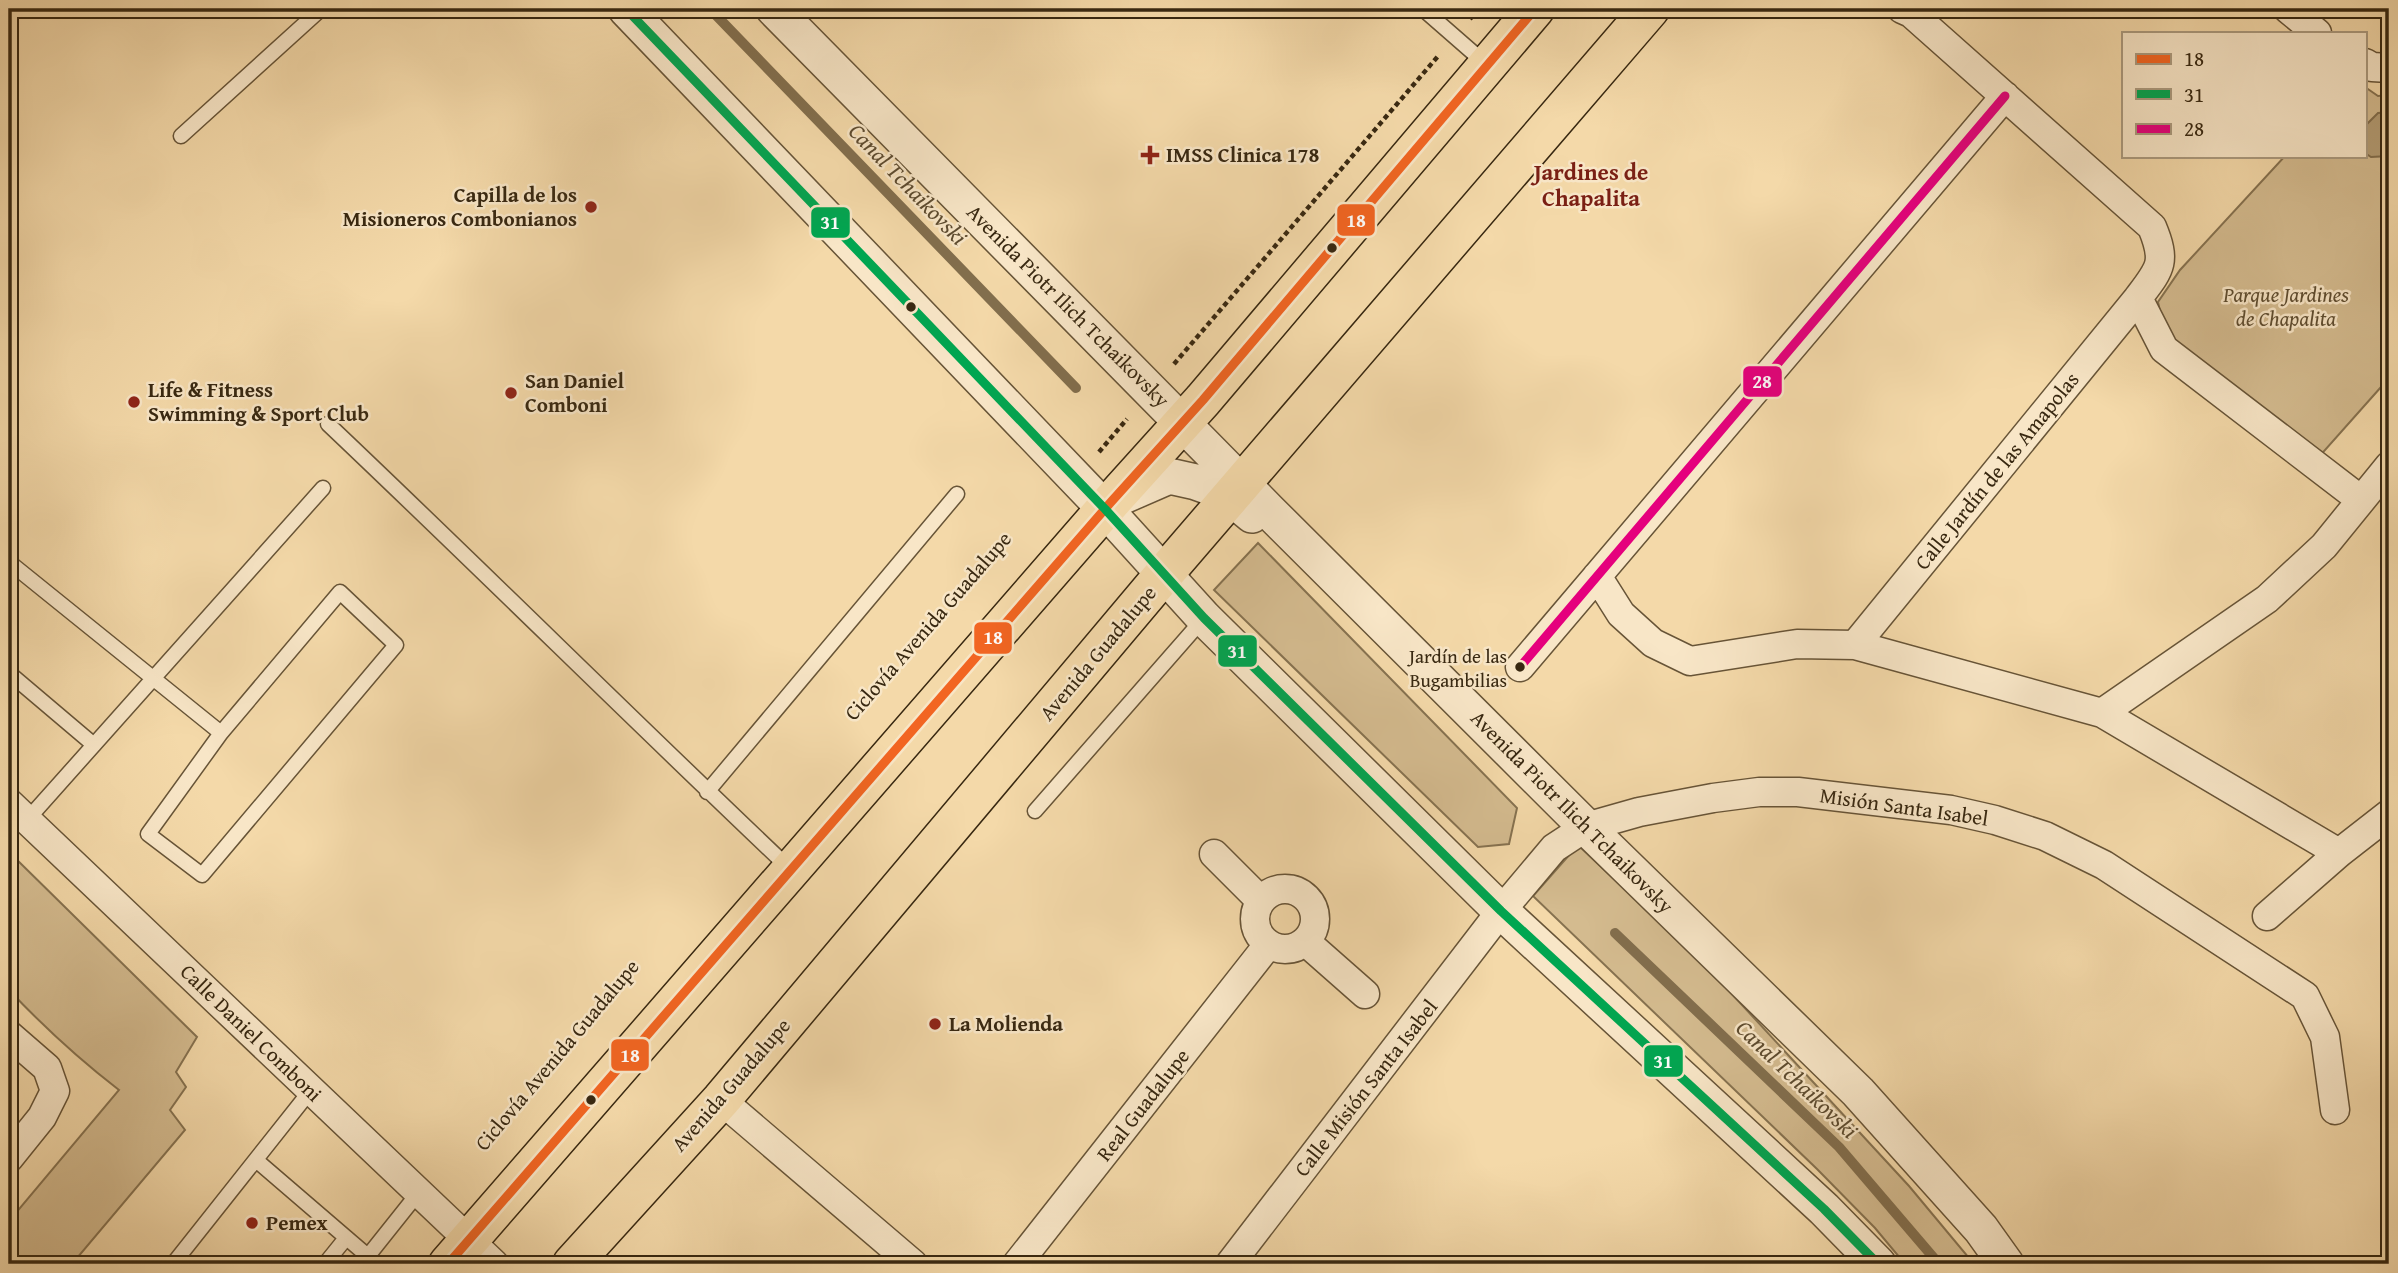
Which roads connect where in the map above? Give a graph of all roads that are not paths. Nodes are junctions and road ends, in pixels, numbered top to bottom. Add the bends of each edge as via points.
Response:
1 (321, 9) edge
2 (626, 9) edge
3 (774, 9) edge
4 (1423, 9) edge
5 (1535, 9) edge
6 (1650, 9) edge
7 (2288, 9) edge
8 (1907, 10) edge
9 (2316, 32) edge
10 (2366, 64) edge
11 (1488, 65) junction
12 (2389, 68) edge
13 (2005, 96) junction
14 (181, 136) dead end
15 (2138, 298) junction
16 (1183, 422) junction
17 (328, 424) dead end
18 (2389, 466) edge
19 (323, 488) dead end
20 (1237, 489) junction
21 (957, 494) dead end
22 (2361, 500) junction
23 (1108, 505) junction
24 (9, 562) edge
25 (1164, 574) junction
26 (1597, 576) junction
27 (1204, 618) junction
28 (1855, 645) junction
29 (1520, 667) dead end
30 (9, 673) edge
31 (153, 679) junction
32 (2102, 713) junction
33 (221, 733) junction
34 (94, 745) junction
35 (707, 792) junction
36 (1035, 811) dead end
37 (18, 812) edge
38 (2389, 814) edge
39 (1586, 827) junction
40 (2339, 853) junction
41 (1214, 854) dead end
42 (791, 870) junction
43 (1261, 901) junction
44 (1501, 911) junction
45 (2267, 916) dead end
46 (1306, 942) junction
47 (1268, 945) junction
48 (1364, 994) dead end
49 (9, 1035) edge
50 (311, 1090) junction
51 (721, 1100) junction
52 (2334, 1110) dead end
53 (9, 1158) edge
54 (256, 1160) junction
55 (419, 1192) junction
56 (346, 1238) junction
57 (470, 1256) edge
58 (372, 1260) edge
59 (173, 1264) edge
60 (325, 1264) edge
61 (572, 1264) edge
62 (913, 1264) edge
63 (1017, 1264) edge
64 (1230, 1264) edge
65 (1878, 1264) edge
66 (2006, 1264) edge

1 - 14 lane
2 - 23 street
3 - 16 street, Avenida Piotr Ilich Tchaikovsky
4 - 11 lane
5 - 11 main road
6 - 20 main road, Avenida Guadalupe
7 - 9 street
8 - 13 street, Calle Jardín de las Amapolas
10 - 12 street
11 - 16 main road
13 - 15 street, Calle Jardín de las Amapolas via 2152,227 2161,249 2157,272
13 - 26 street
15 - 22 street via 2164,349
15 - 28 street, Calle Jardín de las Amapolas
16 - 20 street, Avenida Piotr Ilich Tchaikovsky
16 - 23 main road
17 - 35 lane
18 - 22 street
19 - 31 lane
20 - 23 street via 1224,492 1169,476
20 - 25 main road, Avenida Guadalupe
20 - 39 street, Avenida Piotr Ilich Tchaikovsky via 1340,582
21 - 35 lane
22 - 32 street via 2324,546 2267,599
23 - 25 street
23 - 42 main road
24 - 31 lane
25 - 27 street
25 - 51 main road, Avenida Guadalupe
26 - 28 street via 1621,614 1653,643 1689,661 1797,644
26 - 29 street
27 - 36 lane
27 - 44 street
28 - 32 street
30 - 34 lane
31 - 33 lane
31 - 34 lane
32 - 40 street
33 - 33 lane via 340,592 397,645 202,876 148,834
34 - 37 lane
35 - 42 lane
37 - 50 street, Calle Daniel Comboni
38 - 40 street
39 - 44 street, Misión Santa Isabel via 1554,848
39 - 52 street, Misión Santa Isabel via 1713,799 1798,792 1951,810 2045,836 2104,864 2305,996 2325,1037
39 - 66 street, Avenida Piotr Ilich Tchaikovsky via 1858,1093 1981,1229
40 - 45 street
41 - 43 street
42 - 57 main road
43 - 46 street via 1288,889 1306,897 1316,915
43 - 47 street via 1254,920
44 - 64 street, Calle Misión Santa Isabel
44 - 65 street
46 - 47 street via 1287,950
46 - 48 street
47 - 63 street, Real Guadalupe
49 - 53 street via 47,1068 55,1091 42,1117
50 - 54 lane
50 - 55 street, Calle Daniel Comboni
51 - 61 main road, Avenida Guadalupe
51 - 62 street
54 - 56 lane
54 - 59 lane
55 - 57 street, Calle Daniel Comboni
55 - 58 lane
56 - 58 lane
56 - 60 lane

